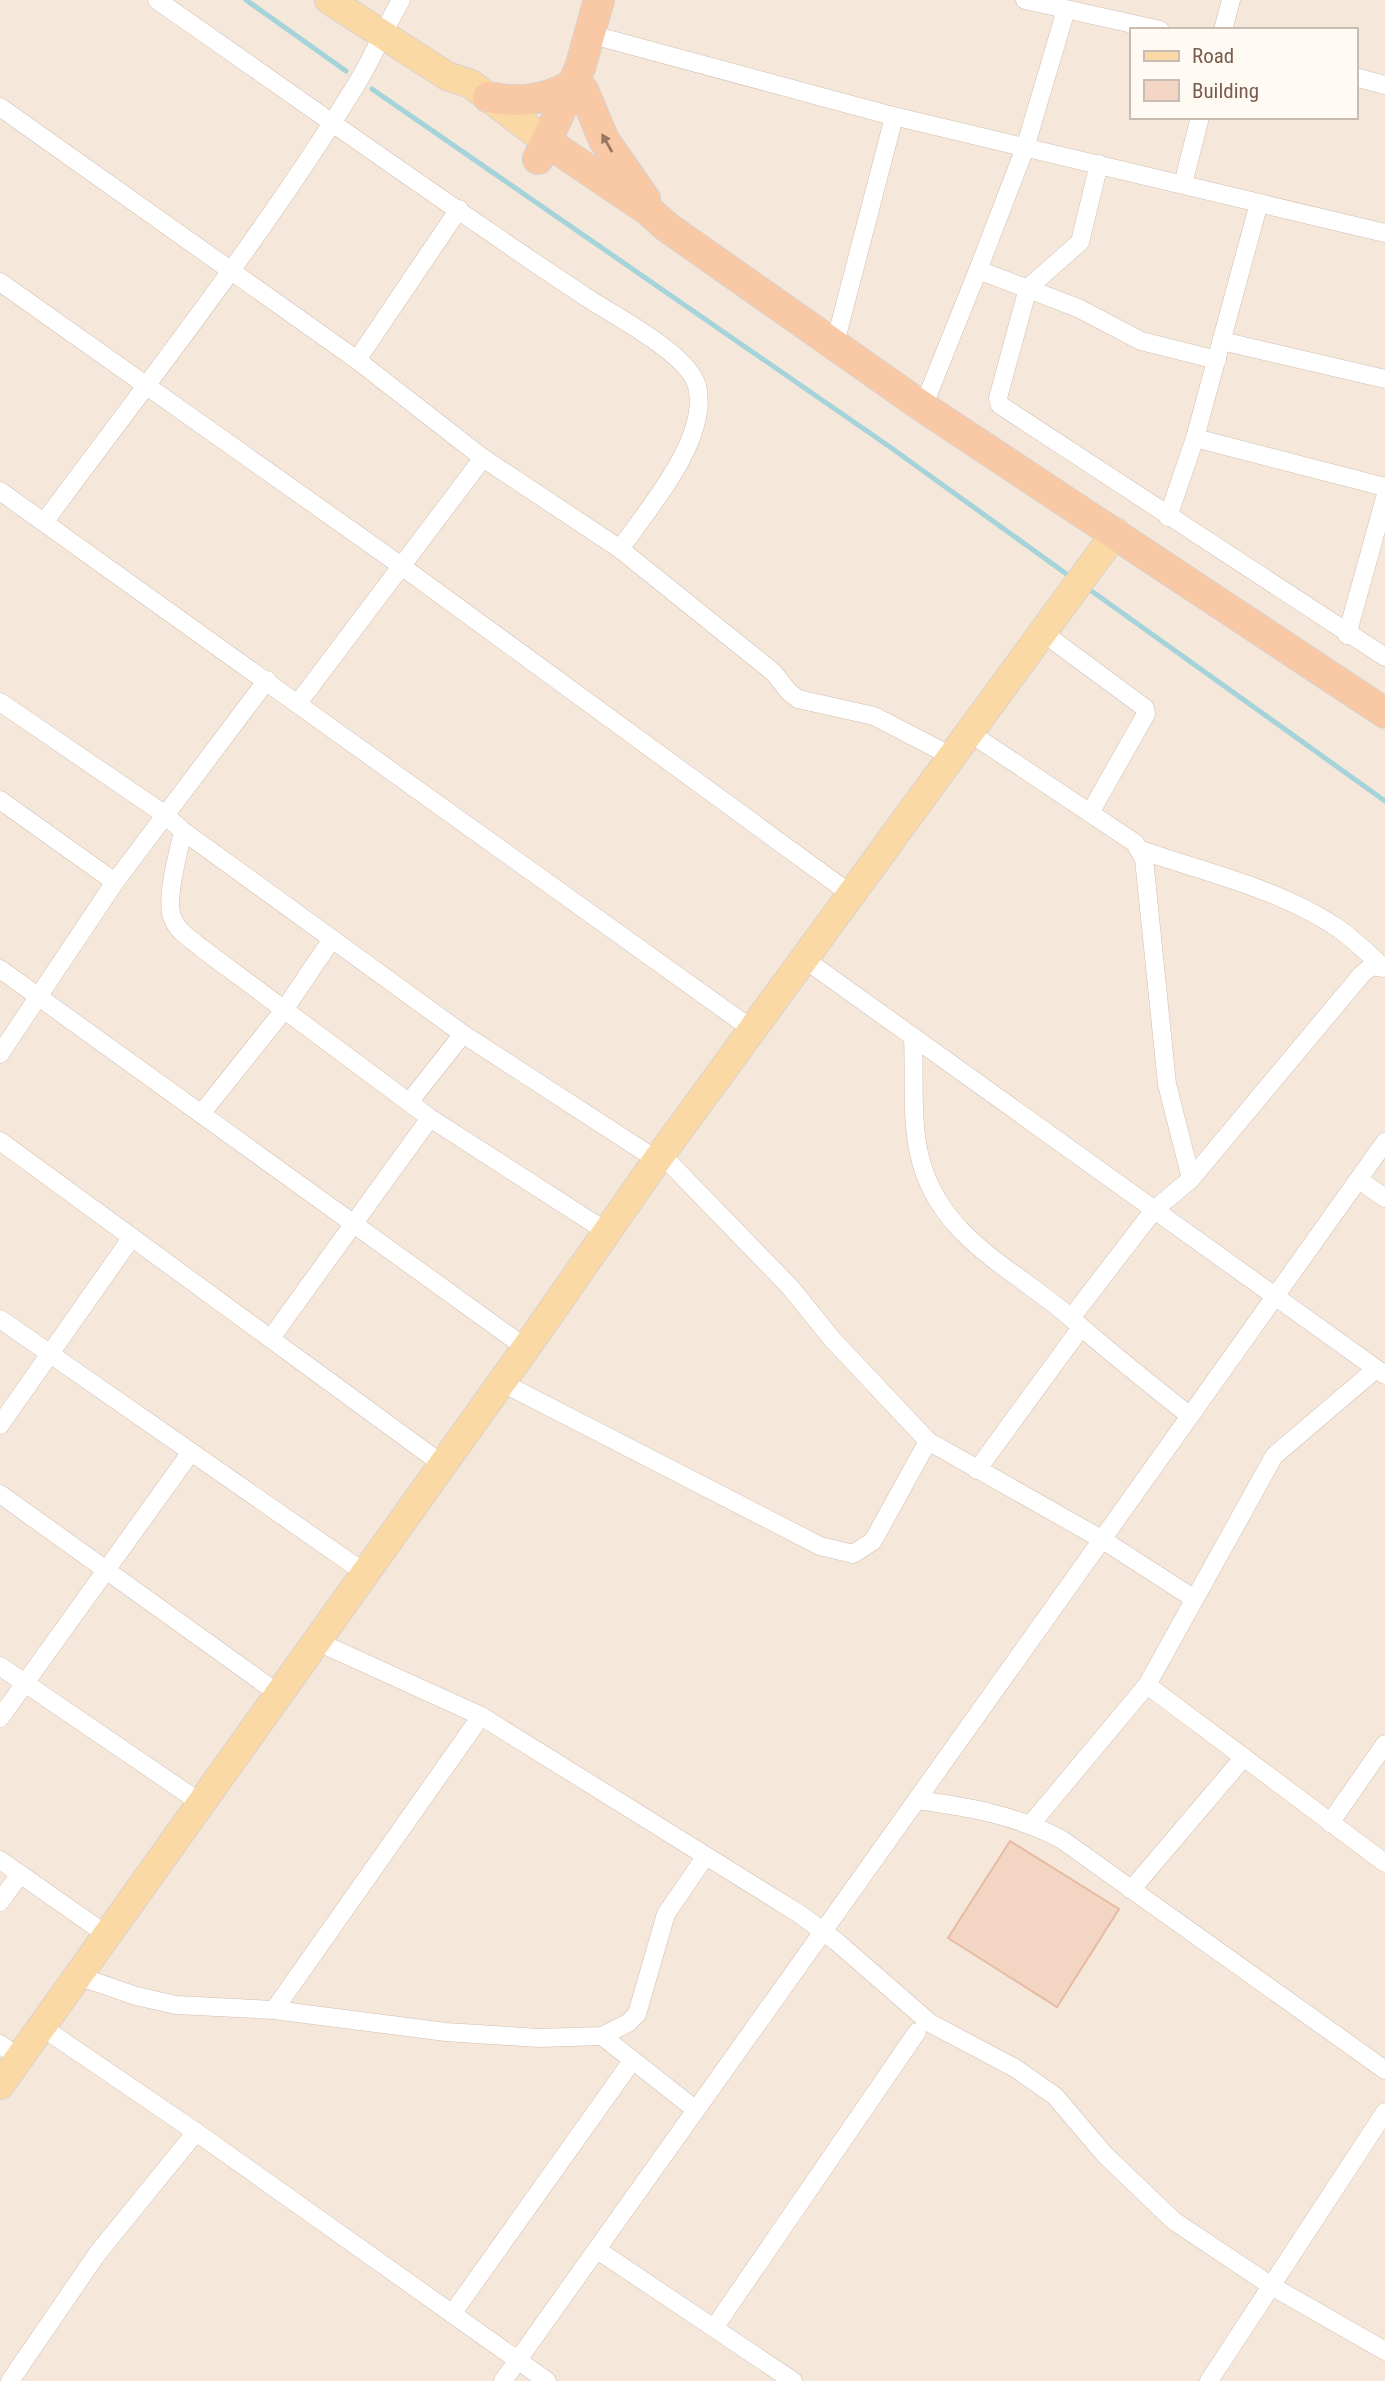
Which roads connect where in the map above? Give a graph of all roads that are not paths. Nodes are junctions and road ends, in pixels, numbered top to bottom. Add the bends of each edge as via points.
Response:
1 (157, 0) edge
2 (329, 0) edge
3 (401, 0) edge
4 (599, 0) edge
5 (1026, 0) edge
6 (1231, 0) edge
7 (1066, 10) junction
8 (1151, 28) edge
9 (1224, 28) edge
10 (382, 34) junction
11 (589, 34) junction
12 (447, 76) junction
13 (1357, 78) edge
14 (577, 82) junction
15 (1385, 85) edge
16 (488, 97) junction
17 (0, 107) edge
18 (894, 117) junction
19 (1199, 119) edge
20 (332, 122) junction
21 (1025, 148) junction
22 (554, 158) junction
23 (1098, 164) junction
24 (1183, 184) junction
25 (1259, 203) junction
26 (459, 209) junction
27 (663, 223) junction
28 (1385, 233) edge
29 (230, 270) junction
30 (978, 270) junction
31 (0, 282) edge
32 (1028, 288) junction
33 (1223, 341) junction
34 (834, 347) junction
35 (357, 360) junction
36 (1217, 360) junction
37 (1385, 379) edge
38 (146, 385) junction
39 (923, 407) junction
40 (1195, 439) junction
41 (483, 458) junction
42 (1385, 487) edge
43 (0, 491) edge
44 (1385, 498) edge
45 (1168, 517) junction
46 (45, 521) junction
47 (1116, 533) junction
48 (620, 549) junction
49 (400, 565) junction
50 (1042, 632) junction
51 (1347, 635) junction
52 (1385, 657) edge
53 (267, 680) junction
54 (0, 702) edge
55 (298, 703) junction
56 (1385, 713) edge
57 (970, 733) junction
58 (953, 757) junction
59 (0, 800) edge
60 (1090, 813) junction
61 (164, 814) junction
62 (183, 831) junction
63 (1141, 850) junction
64 (115, 882) junction
65 (852, 895) junction
66 (332, 939) junction
67 (803, 958) junction
68 (1384, 967) edge
69 (0, 969) edge
70 (40, 997) junction
71 (284, 1010) junction
72 (753, 1030) junction
73 (463, 1034) junction
74 (913, 1037) junction
75 (0, 1054) edge
76 (410, 1101) junction
77 (201, 1114) junction
78 (430, 1118) junction
79 (0, 1141) edge
80 (1385, 1142) edge
81 (659, 1157) junction
82 (1191, 1179) junction
83 (1359, 1180) junction
84 (1385, 1198) edge
85 (1154, 1210) junction
86 (353, 1224) junction
87 (607, 1232) junction
88 (132, 1237) junction
89 (1273, 1296) junction
90 (0, 1319) edge
91 (1076, 1324) junction
92 (271, 1338) junction
93 (526, 1348) junction
94 (50, 1354) junction
95 (1381, 1372) edge
96 (500, 1381) junction
97 (1190, 1416) junction
98 (0, 1425) edge
99 (928, 1441) junction
100 (191, 1452) junction
101 (442, 1464) junction
102 (977, 1469) junction
103 (0, 1494) edge
104 (1102, 1540) junction
105 (107, 1570) junction
106 (365, 1573) junction
107 (1193, 1598) junction
108 (316, 1641) junction
109 (0, 1667) edge
110 (24, 1683) junction
111 (1147, 1685) junction
112 (279, 1694) junction
113 (481, 1716) junction
114 (0, 1718) edge
115 (1385, 1745) edge
116 (1244, 1756) junction
117 (917, 1800) junction
118 (201, 1803) junction
119 (1330, 1823) junction
120 (1031, 1824) junction
121 (705, 1857) junction
122 (0, 1860) edge
123 (1385, 1863) edge
124 (20, 1874) junction
125 (1131, 1890) junction
126 (0, 1902) edge
127 (823, 1931) junction
128 (107, 1935) junction
129 (78, 1976) junction
130 (274, 2010) junction
131 (42, 2027) junction
132 (917, 2032) dead end
133 (601, 2036) junction
134 (10, 2051) edge
135 (632, 2061) junction
136 (1385, 2070) edge
137 (0, 2085) edge
138 (696, 2110) junction
139 (1385, 2112) edge
140 (196, 2132) junction
141 (599, 2251) junction
142 (1270, 2284) junction
143 (452, 2314) junction
144 (714, 2328) junction
145 (1385, 2351) edge
146 (518, 2361) junction
147 (0, 2374) edge
148 (10, 2381) edge
149 (503, 2381) edge
150 (547, 2381) edge
151 (793, 2381) edge
152 (1209, 2381) edge

1 - 20 street
2 - 10 main road
3 - 10 street
4 - 11 highway
5 - 7 street
6 - 9 street
7 - 8 street
7 - 21 street
10 - 12 main road
10 - 20 street
11 - 14 highway
11 - 18 street
12 - 16 main road via 471,84
12 - 22 main road via 460,95
13 - 15 street
14 - 16 highway via 542,98
14 - 22 highway via 581,113
27 -> 14 highway via 604,139
16 - 22 main road
17 - 29 street
18 - 21 street
18 - 34 street
19 - 24 street
20 - 26 street
20 - 29 street
21 - 23 street
21 - 30 street
22 - 27 highway
23 - 24 street
23 - 32 street via 1080,242
24 - 25 street
25 - 28 street
25 - 33 street
26 - 35 street
26 - 48 street via 662,347 691,373 697,385 699,404 691,442
27 - 34 highway
29 - 35 street
29 - 38 street
30 - 32 street
30 - 39 street
31 - 38 street
32 - 36 street via 1103,319 1141,341
32 - 45 street via 998,398 1000,405
33 - 36 street
33 - 37 street
34 - 39 highway
35 - 41 street
36 - 40 street
38 - 46 street
38 - 49 street
39 - 47 highway
40 - 42 street
40 - 45 street
41 - 48 street
41 - 49 street
43 - 46 street
44 - 51 street
45 - 51 street
46 - 53 street
47 - 50 main road
47 - 56 highway
48 - 58 street via 773,672 798,699 874,716
49 - 55 street
49 - 65 street
50 - 57 main road
50 - 60 street via 1145,708 1146,714
51 - 52 street
53 - 55 street
53 - 61 street
54 - 61 street
55 - 72 street
57 - 58 main road
57 - 60 street
58 - 65 main road
59 - 64 street
60 - 63 street
61 - 62 street
61 - 64 street
62 - 66 street
62 - 71 street via 171,904 177,926
63 - 68 street via 1314,915 1334,925
63 - 82 street via 1167,1084
64 - 70 street
65 - 67 main road
66 - 71 street
66 - 73 street
67 - 72 main road
67 - 74 street
68 - 82 street via 1372,966 1362,974
69 - 70 street
70 - 75 street
70 - 77 street
71 - 76 street
71 - 77 street
72 - 81 main road
73 - 76 street
73 - 81 street
74 - 85 street
74 - 91 street via 920,1155 937,1201 962,1235
76 - 78 street
77 - 86 street
78 - 86 street
78 - 87 street
79 - 88 street
80 - 83 street
81 - 87 main road
81 - 99 street via 790,1287
82 - 85 street
83 - 84 street
83 - 89 street
85 - 89 street
85 - 91 street
86 - 92 street
86 - 93 street
87 - 93 main road
88 - 92 street
88 - 94 street
89 - 95 street
89 - 97 street
90 - 94 street
91 - 97 street
91 - 102 street
92 - 101 street
93 - 96 main road
94 - 98 street
94 - 100 street
95 - 107 street via 1274,1456
96 - 99 street via 820,1546 853,1554 873,1541
96 - 101 main road
97 - 104 street
99 - 102 street
100 - 105 street
100 - 106 street
101 - 106 main road
102 - 104 street
103 - 105 street
104 - 107 street
104 - 117 street
105 - 110 street
105 - 112 street
106 - 108 main road
107 - 111 street
108 - 112 main road
108 - 113 street
109 - 110 street
110 - 114 street
110 - 118 street
111 - 116 street
111 - 120 street
112 - 118 main road
113 - 121 street
113 - 130 street
115 - 119 street
116 - 119 street
116 - 125 street
117 - 120 street via 976,1808
117 - 127 street
118 - 128 main road
119 - 123 street
120 - 125 street via 1061,1839
121 - 127 street
121 - 133 street via 666,1914 637,2014 628,2024
122 - 124 street
124 - 126 street
124 - 128 street
125 - 136 street
127 - 138 street
127 - 142 street via 930,2023 1034,2079 1154,2204
128 - 129 main road
129 - 130 street via 176,2005
129 - 131 main road
130 - 133 street via 446,2032 539,2038
131 - 134 main road
131 - 140 street
132 - 144 street
133 - 135 street
134 - 137 main road
135 - 138 street
135 - 143 street
138 - 141 street
139 - 142 street
140 - 143 street
140 - 148 street via 97,2254
141 - 144 street
141 - 146 street
142 - 145 street
142 - 152 street
143 - 146 street
144 - 151 street
146 - 149 street
146 - 150 street
147 - 148 street

